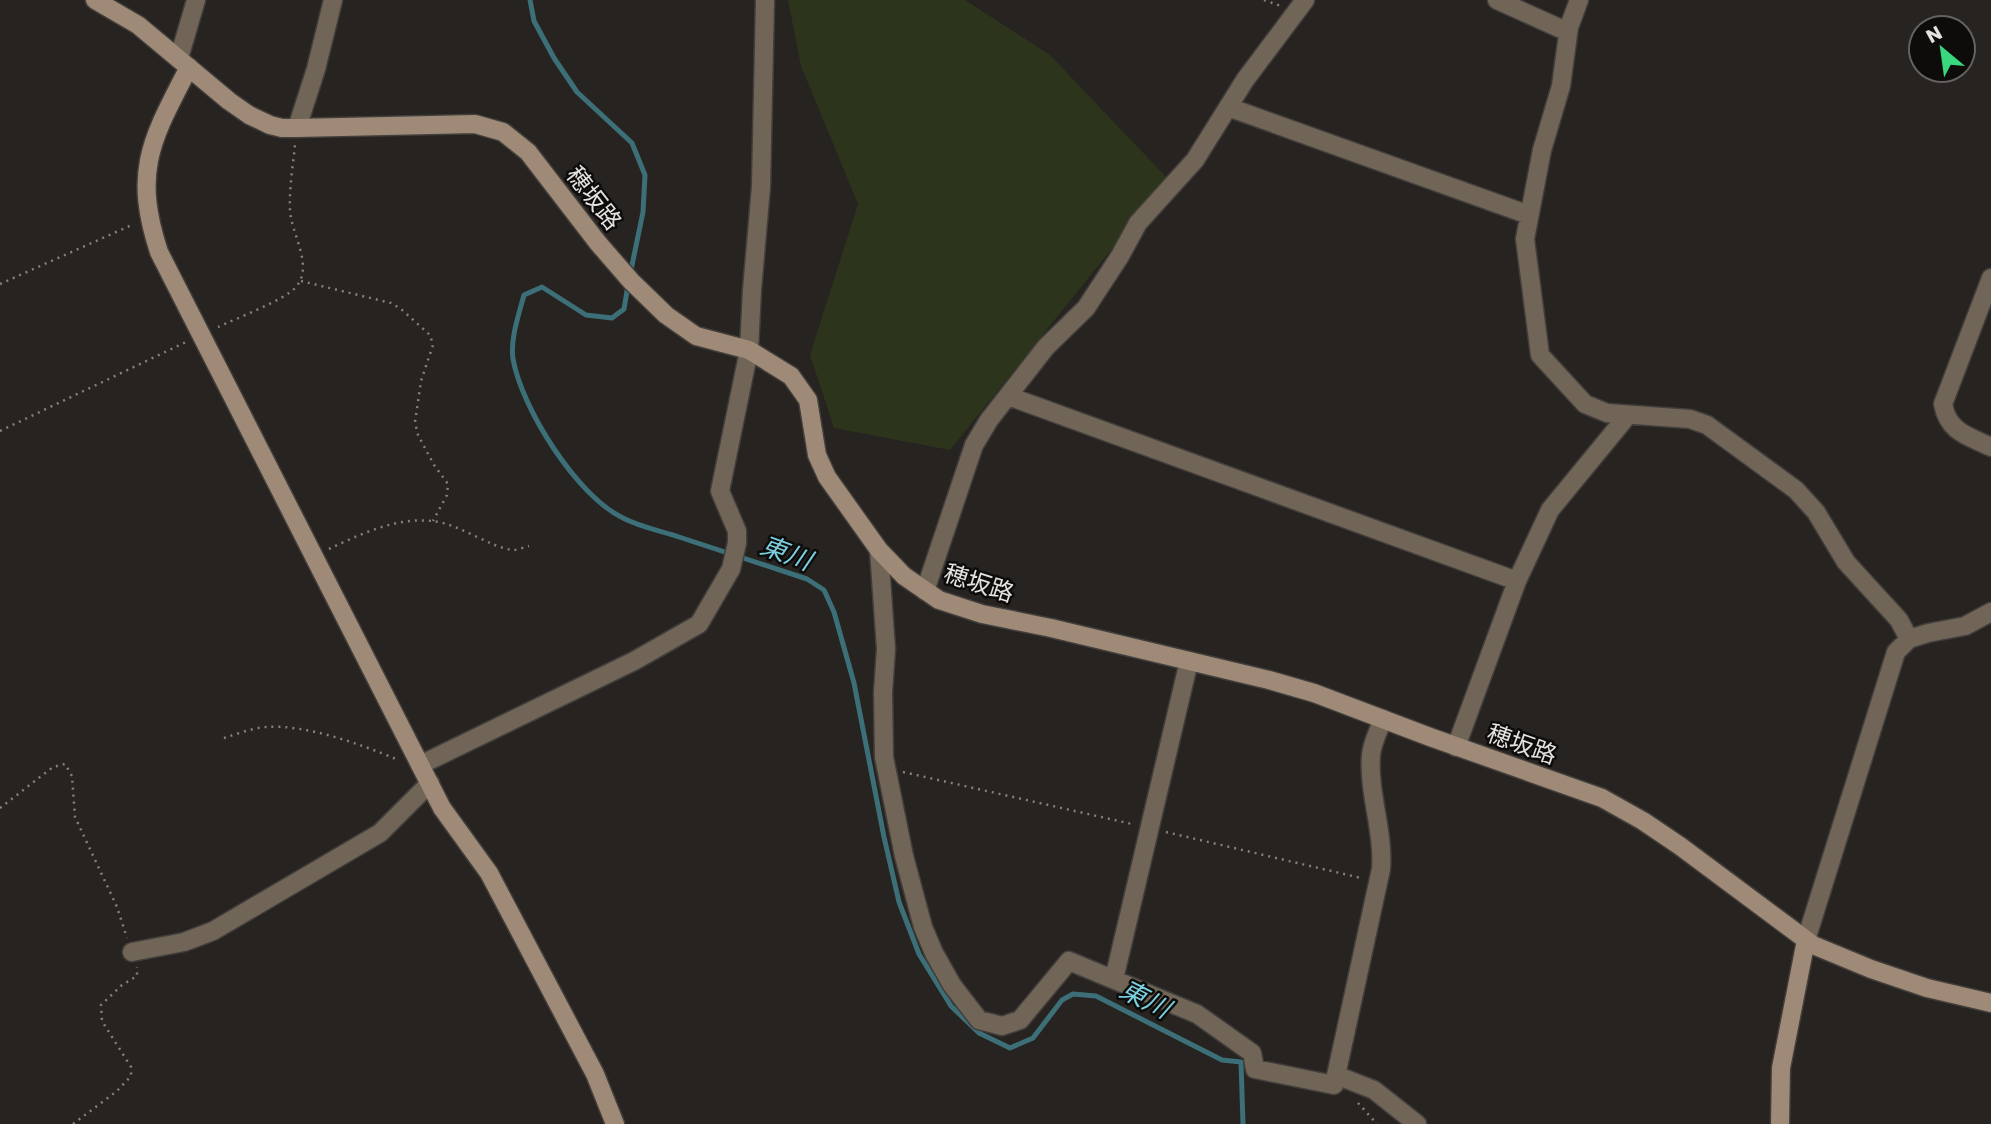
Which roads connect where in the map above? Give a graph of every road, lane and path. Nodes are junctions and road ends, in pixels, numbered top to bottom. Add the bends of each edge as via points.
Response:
1 (95, 0) edge
2 (196, 0) edge
3 (333, 0) edge
4 (765, 0) edge
5 (1305, 0) edge
6 (1497, 0) edge
7 (1579, 0) edge
8 (1568, 32) junction
9 (184, 62) junction
10 (1228, 107) junction
11 (297, 128) junction
12 (1529, 215) junction
13 (149, 217) junction
14 (1991, 278) edge
15 (301, 281) dead end
16 (0, 285) edge
17 (749, 350) junction
18 (1008, 396) junction
19 (1628, 415) junction
20 (1991, 447) edge
21 (433, 521) junction
22 (529, 546) dead end
23 (879, 550) junction
24 (314, 557) junction
25 (1517, 581) junction
26 (925, 591) junction
27 (1991, 612) edge
28 (1909, 639) junction
29 (1189, 661) junction
30 (1383, 719) junction
31 (224, 738) dead end
32 (1456, 747) junction
33 (418, 762) junction
34 (430, 783) junction
35 (0, 808) edge
36 (1806, 940) junction
37 (132, 952) junction
38 (1114, 979) junction
39 (1991, 1003) edge
40 (1336, 1075) junction
41 (73, 1124) edge
42 (615, 1124) edge
43 (1417, 1124) edge
44 (1780, 1124) edge

1 - 9 main road, 穂坂路 via 138,25
2 - 9 street
3 - 11 street
4 - 17 street via 761,187
5 - 10 street
6 - 8 street
7 - 8 street
8 - 12 street via 1562,86 1542,150
9 - 11 main road, 穂坂路 via 249,115 270,125
9 - 13 main road via 146,168
10 - 12 street
10 - 18 street via 1195,160 1138,223 1086,308 1045,347
11 - 17 main road, 穂坂路 via 475,124 503,132 528,152 584,226 666,316 696,336
12 - 19 street via 1525,240 1540,355 1585,404
13 - 16 path
13 - 24 main road via 168,272
14 - 20 street via 1943,404 1955,429
15 - 21 path via 391,303 430,335 433,345 415,422 448,484
17 - 23 main road, 穂坂路 via 791,376 808,400 817,455 827,477
17 - 33 street via 720,491 737,531 737,543 731,569 699,624 634,660
18 - 25 street
18 - 26 street via 974,445
19 - 25 street via 1550,510
19 - 28 street via 1690,419 1707,425 1796,490 1816,512 1846,562 1899,620
21 - 22 path via 506,548
21 - 24 path via 381,527
23 - 26 main road, 穂坂路
23 - 38 street via 886,649 884,757 923,927 951,985 979,1020 1002,1026 1020,1020 1069,961
24 - 33 main road
25 - 32 street
26 - 29 main road, 穂坂路 via 982,614
27 - 28 street via 1965,626
28 - 36 street via 1896,652
29 - 30 main road, 穂坂路 via 1314,693
29 - 38 street
30 - 32 main road, 穂坂路
30 - 40 street via 1371,752 1381,870
31 - 33 path via 264,727 289,727
32 - 36 main road, 穂坂路 via 1602,798 1680,846
33 - 34 main road
34 - 37 street via 380,833 246,912 184,942
34 - 42 main road via 489,873 595,1073
35 - 37 path via 53,767 65,764 72,776 75,817 117,907
36 - 39 main road, 穂坂路 via 1927,988
36 - 44 main road via 1781,1068
37 - 41 path via 138,976 101,1005 102,1021 131,1067 131,1076
38 - 40 street via 1197,1014 1252,1053 1255,1069 1334,1084
40 - 43 street via 1374,1090

